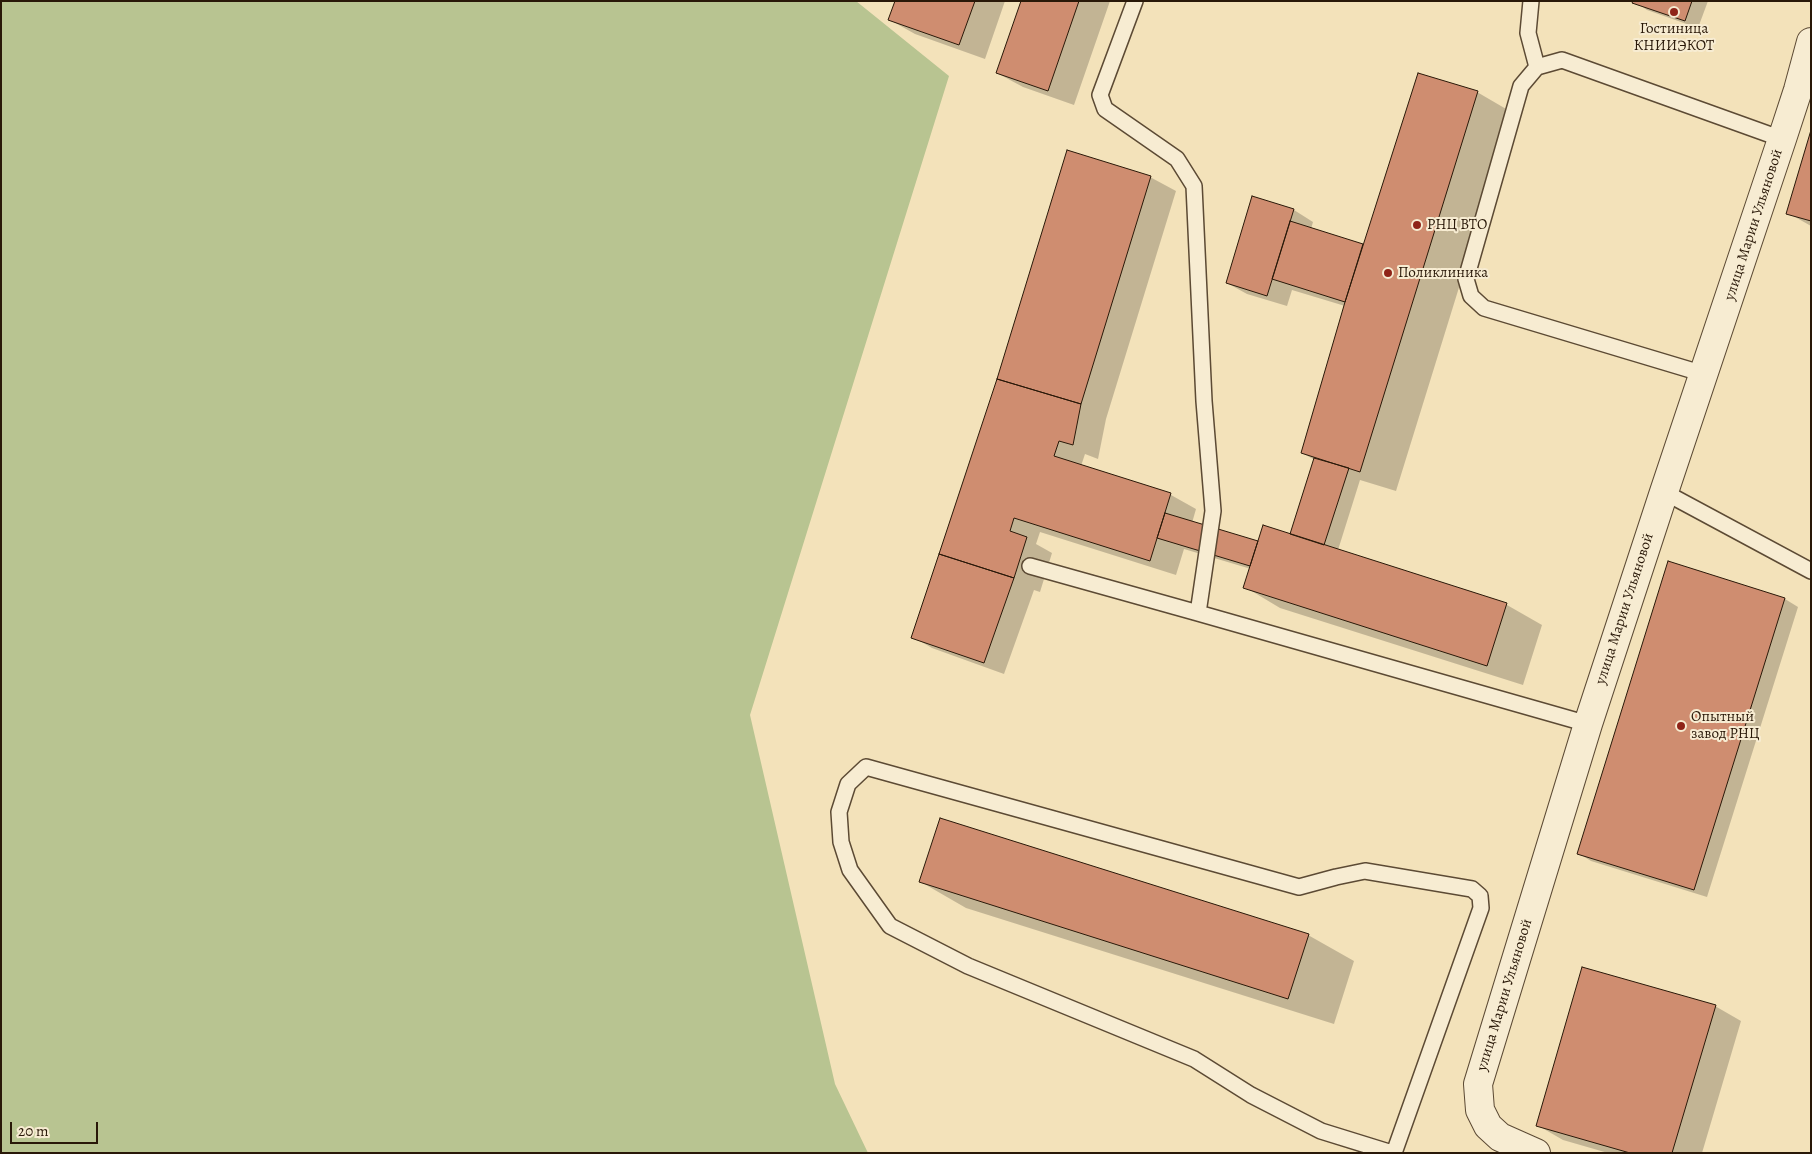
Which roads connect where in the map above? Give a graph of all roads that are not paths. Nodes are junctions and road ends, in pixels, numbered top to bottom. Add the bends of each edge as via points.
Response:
1 (1135, 1) edge
2 (1531, 1) edge
3 (1811, 42) edge
4 (1537, 67) junction
5 (1804, 92) edge
6 (1782, 139) junction
7 (1704, 374) junction
8 (1664, 492) junction
9 (1030, 566) dead end
10 (1811, 571) edge
11 (1198, 613) junction
12 (1588, 724) junction
13 (1393, 1153) edge
14 (1536, 1153) edge

1 - 11 lane via 1100,95 1105,109 1177,158 1194,186 1204,401 1213,510
2 - 4 lane via 1528,33
3 - 5 street, улица Марии Ульяновой
4 - 6 lane via 1562,60
4 - 7 lane via 1521,86 1466,279 1471,296 1484,308
5 - 6 street, улица Марии Ульяновой
6 - 7 street, улица Марии Ульяновой
7 - 8 street, улица Марии Ульяновой
8 - 10 lane
8 - 12 street, улица Марии Ульяновой
9 - 11 lane
11 - 12 lane
12 - 14 street, улица Марии Ульяновой via 1478,1084 1480,1110 1488,1126 1500,1137
13 - 13 lane via 1320,1131 1251,1096 1194,1059 968,966 890,926 850,870 841,842 840,812 848,784 866,767 1298,887 1366,871 1472,889 1480,896 1481,908

